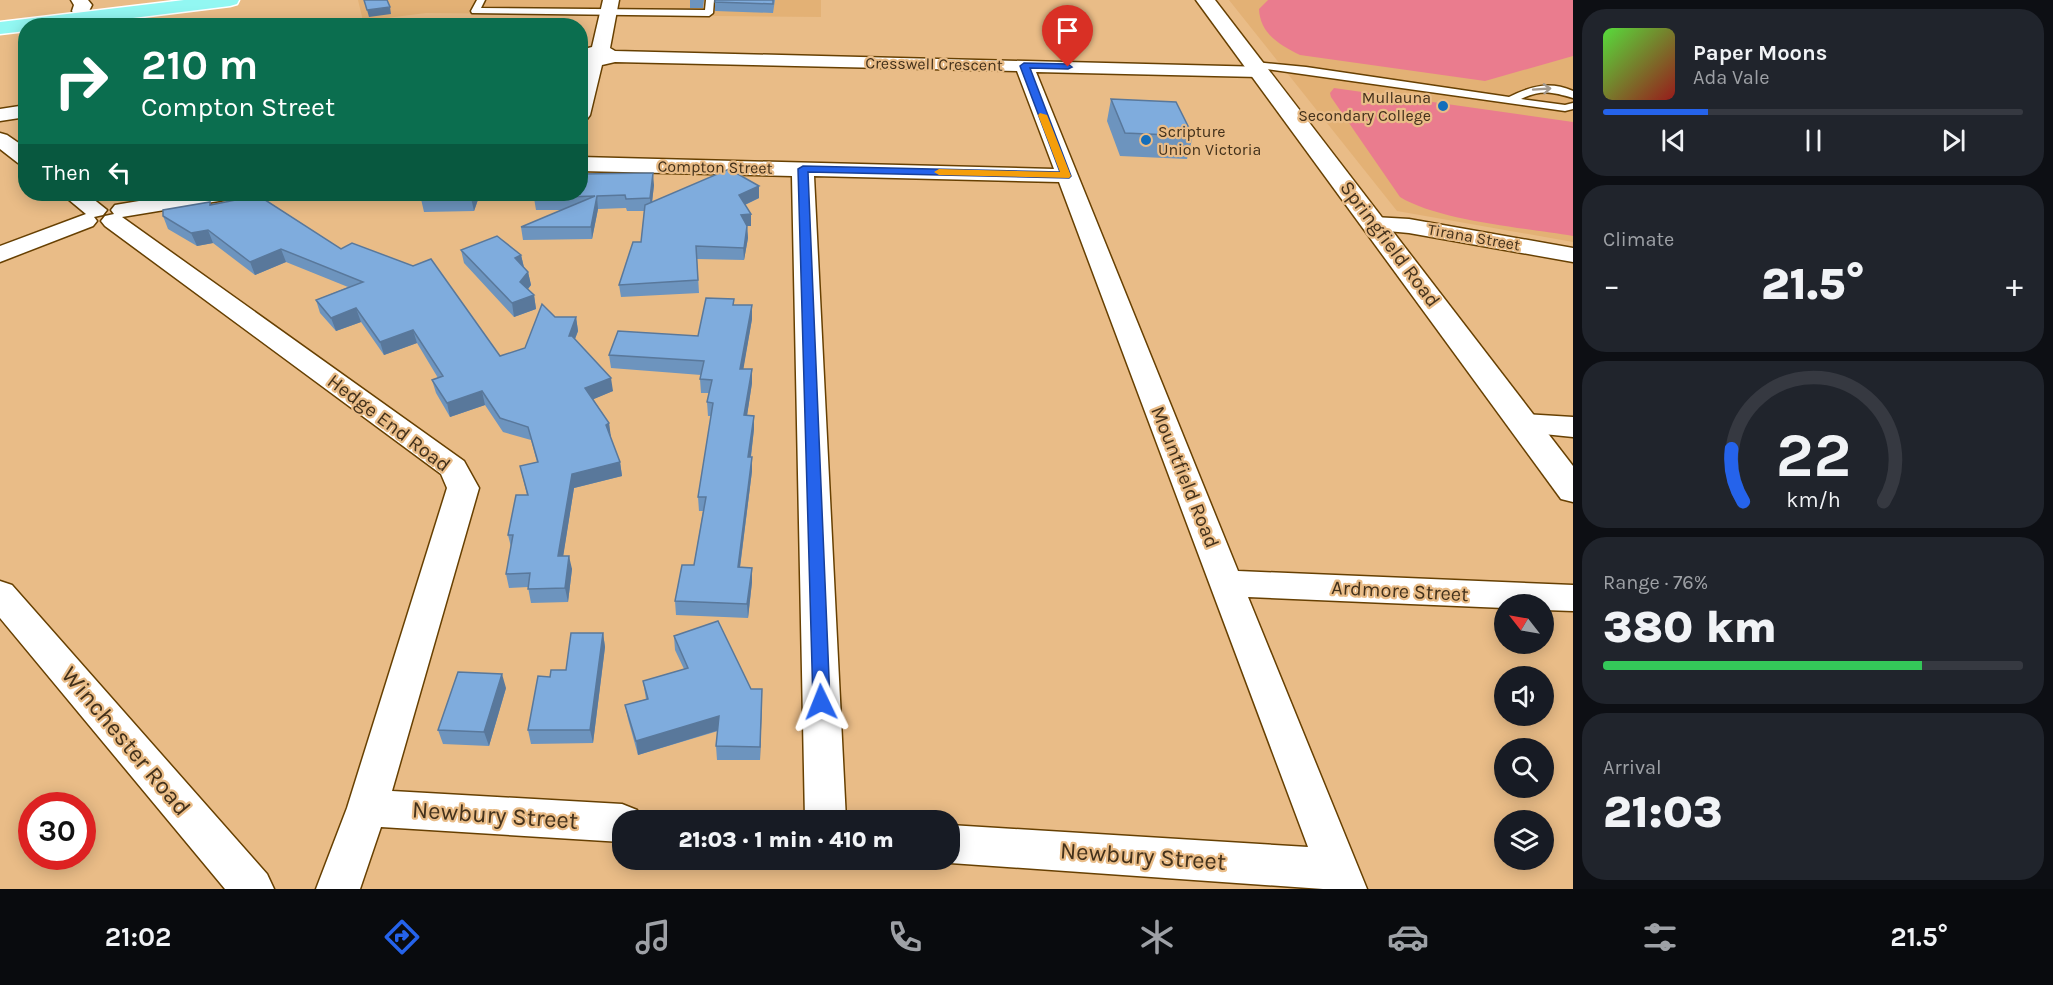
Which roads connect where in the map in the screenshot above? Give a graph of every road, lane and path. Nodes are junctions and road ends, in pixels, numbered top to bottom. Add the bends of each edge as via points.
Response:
1 (169, 0) edge
2 (230, 0) edge
3 (481, 0) edge
4 (710, 0) edge
5 (1205, 0) edge
6 (609, 6) edge
7 (79, 10) edge
8 (18, 18) edge
9 (22, 18) edge
10 (44, 18) edge
11 (0, 21) edge
12 (18, 24) edge
13 (0, 28) edge
14 (593, 56) edge
15 (1024, 66) junction
16 (1257, 68) junction
17 (588, 79) edge
18 (1573, 95) edge
19 (1512, 99) junction
20 (1573, 106) edge
21 (18, 112) edge
22 (0, 115) edge
23 (0, 139) edge
24 (18, 152) edge
25 (588, 164) edge
26 (803, 169) junction
27 (1066, 176) junction
28 (83, 201) edge
29 (182, 201) edge
30 (104, 216) junction
31 (1374, 224) junction
32 (0, 255) edge
33 (1573, 255) edge
34 (1524, 424) junction
35 (1573, 427) edge
36 (1573, 489) edge
37 (1227, 583) junction
38 (0, 594) edge
39 (1573, 598) edge
40 (368, 807) junction
41 (825, 810) edge
42 (612, 822) edge
43 (960, 845) edge
44 (1341, 879) edge
45 (252, 889) edge
46 (338, 889) edge

1 - 7 main road
2 - 7 main road
3 - 6 lane via 475,11
4 - 6 lane via 709,13
5 - 16 main road, Springfield Road
6 - 14 street
7 - 9 main road
7 - 10 main road
8 - 11 main road
12 - 13 main road
14 - 15 street, Cresswell Crescent
14 - 17 street
15 - 16 street, Cresswell Crescent
15 - 27 street, Mountfield Road
16 - 19 lane via 1306,70
16 - 31 main road, Springfield Road
19 -> 18 lane via 1535,88
19 - 20 lane
21 - 22 street
23 - 24 street
25 - 26 street, Compton Street
26 - 27 street, Compton Street
26 - 41 street
27 - 37 street, Mountfield Road
28 - 30 street, Hedge End Road
29 - 30 street
30 - 32 street
30 - 40 street, Hedge End Road via 453,468 463,488
31 - 33 street, Tirana Street via 1409,226
31 - 34 main road, Springfield Road
34 - 35 street
34 - 36 main road, Springfield Road
37 - 39 street, Ardmore Street
37 - 44 street, Mountfield Road
38 - 45 street, Winchester Road
40 - 42 street, Newbury Street
40 - 46 street, Hedge End Road
43 - 44 street, Newbury Street

